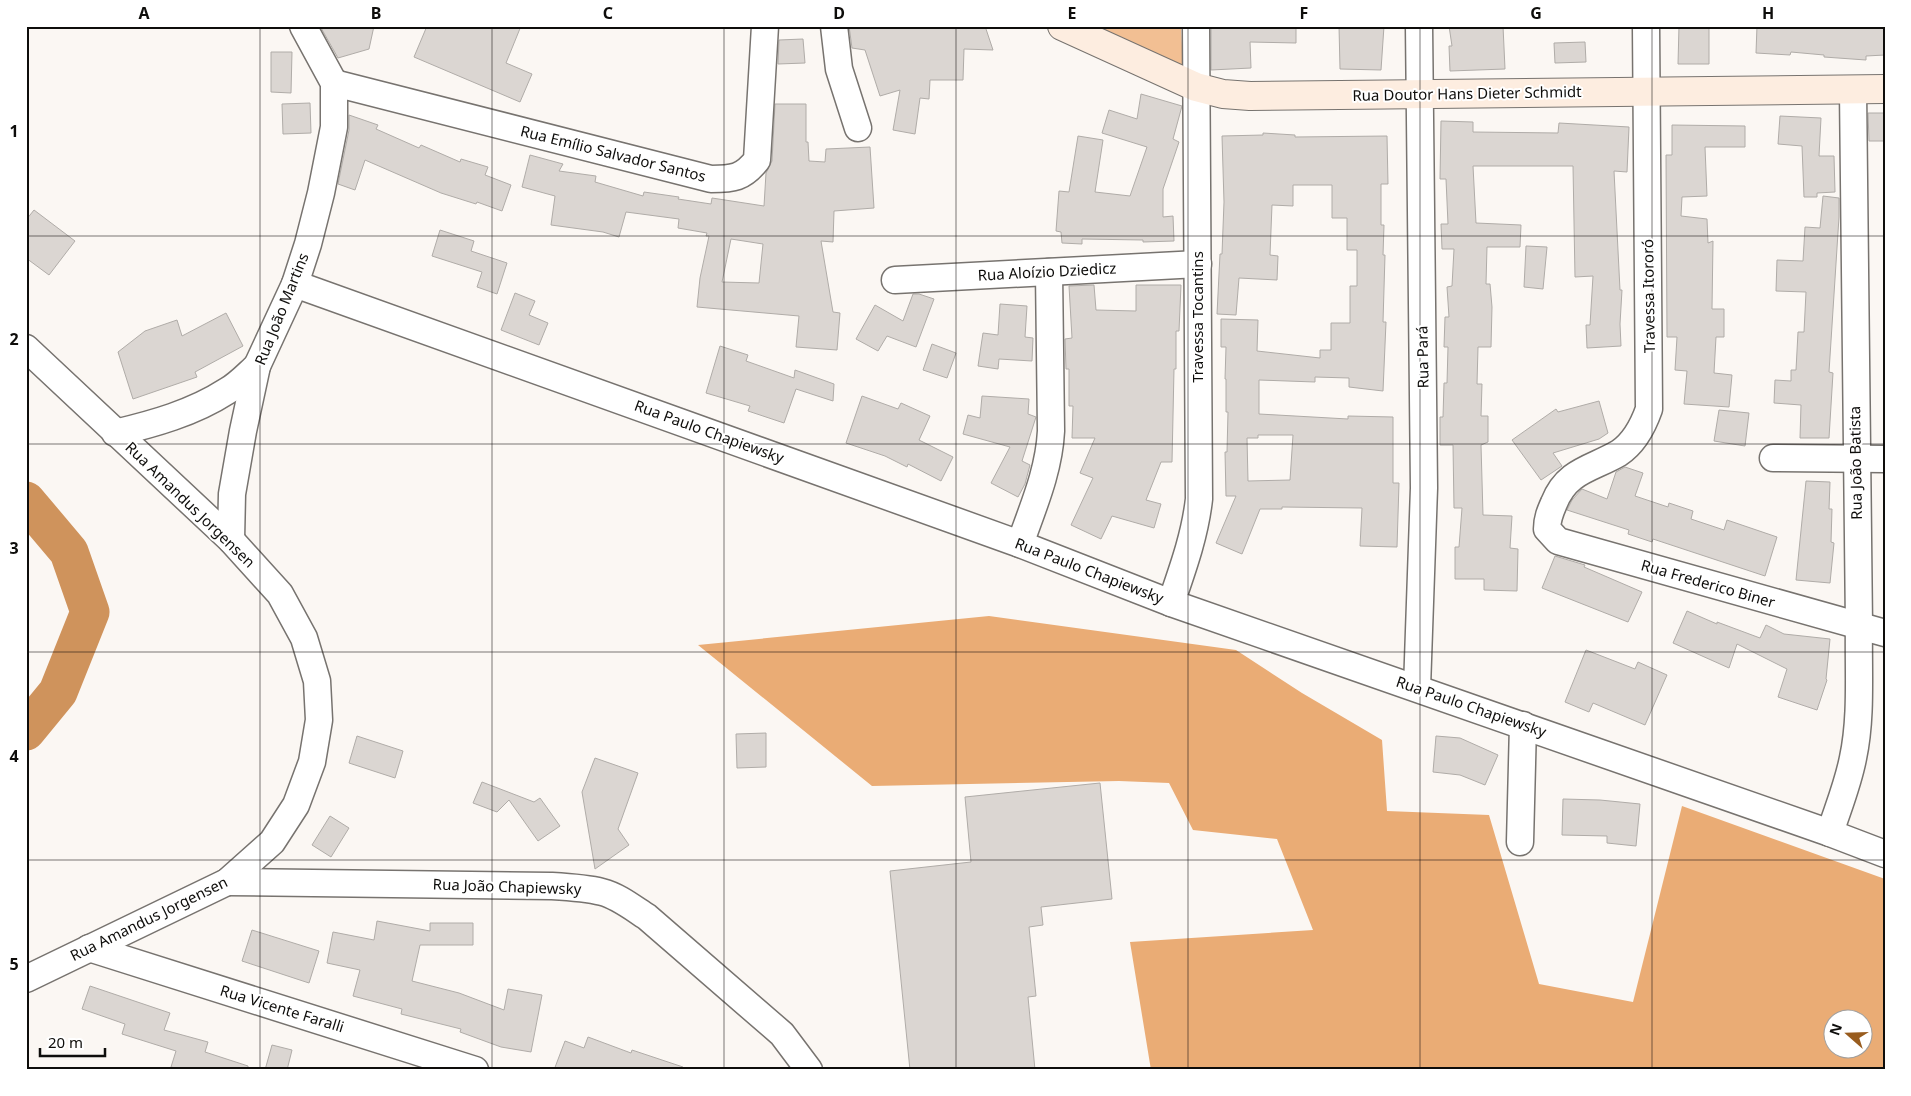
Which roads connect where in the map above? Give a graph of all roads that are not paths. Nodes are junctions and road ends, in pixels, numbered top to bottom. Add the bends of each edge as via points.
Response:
1 (304, 26) edge
2 (765, 26) edge
3 (834, 26) edge
4 (1062, 26) edge
5 (1196, 26) edge
6 (1419, 26) edge
7 (1646, 26) edge
8 (334, 83) junction
9 (1196, 87) junction
10 (1885, 89) edge
11 (1853, 90) junction
12 (1647, 92) junction
13 (1420, 94) junction
14 (858, 128) dead end
15 (1198, 264) junction
16 (1049, 272) junction
17 (895, 280) dead end
18 (295, 284) junction
19 (26, 348) edge
20 (257, 366) junction
21 (115, 433) junction
22 (1773, 458) dead end
23 (1856, 459) junction
24 (1885, 459) edge
25 (1547, 519) joint
26 (230, 540) junction
27 (1020, 544) junction
28 (1171, 603) junction
29 (1859, 627) junction
30 (1885, 633) edge
31 (1417, 688) junction
32 (1523, 725) junction
33 (1830, 832) junction
34 (1520, 842) dead end
35 (1885, 854) edge
36 (227, 882) junction
37 (89, 948) junction
38 (26, 979) edge
39 (475, 1070) edge
40 (809, 1070) edge

1 - 8 street, Rua João Martins
2 - 8 street, Rua Emílio Salvador Santos via 756,160 747,172 729,179 712,179
3 - 14 street via 839,69
4 - 9 street, Rua Doutor Hans Dieter Schmidt
5 - 9 street, Travessa Tocantins
6 - 13 street, Rua Pará
7 - 12 street, Travessa Itororó
8 - 18 street, Rua João Martins via 334,126 321,193
9 - 13 street, Rua Doutor Hans Dieter Schmidt via 1250,96
9 - 15 street, Travessa Tocantins
10 - 11 street, Rua Doutor Hans Dieter Schmidt
11 - 12 street, Rua Doutor Hans Dieter Schmidt
11 - 23 street, Rua João Batista
12 - 13 street, Rua Doutor Hans Dieter Schmidt
12 - 25 street, Travessa Itororó via 1649,409 1629,444 1619,453 1582,470 1569,480 1558,492
13 - 31 street, Rua Pará via 1424,488
15 - 16 street, Rua Aloízio Dziedicz
15 - 28 street, Travessa Tocantins via 1199,499 1197,523
16 - 17 street, Rua Aloízio Dziedicz
16 - 27 street via 1052,431 1046,469
18 - 20 street, Rua João Martins
18 - 27 street, Rua Paulo Chapiewsky
19 - 21 street, Rua Amandus Jorgensen
20 - 21 street via 228,391 189,410 158,423
20 - 26 street, Rua João Martins via 232,494
21 - 26 street, Rua Amandus Jorgensen
22 - 23 street
23 - 24 street
23 - 29 street, Rua João Batista
25 - 29 street, Rua Frederico Biner via 1547,529 1558,541
26 - 36 street, Rua Amandus Jorgensen via 280,594 304,638 317,681 319,720 312,762 296,805 272,842
27 - 28 street, Rua Paulo Chapiewsky
28 - 31 street, Rua Paulo Chapiewsky
29 - 30 street, Rua Frederico Biner
29 - 33 street, Rua João Batista via 1857,731 1847,783
31 - 32 street, Rua Paulo Chapiewsky
32 - 33 street, Rua Paulo Chapiewsky
32 - 34 street
33 - 35 street, Rua Paulo Chapiewsky
36 - 37 street, Rua Amandus Jorgensen
36 - 40 street, Rua João Chapiewsky via 542,886 603,892 647,917 782,1034
37 - 38 street, Rua Amandus Jorgensen
37 - 39 street, Rua Vicente Faralli

